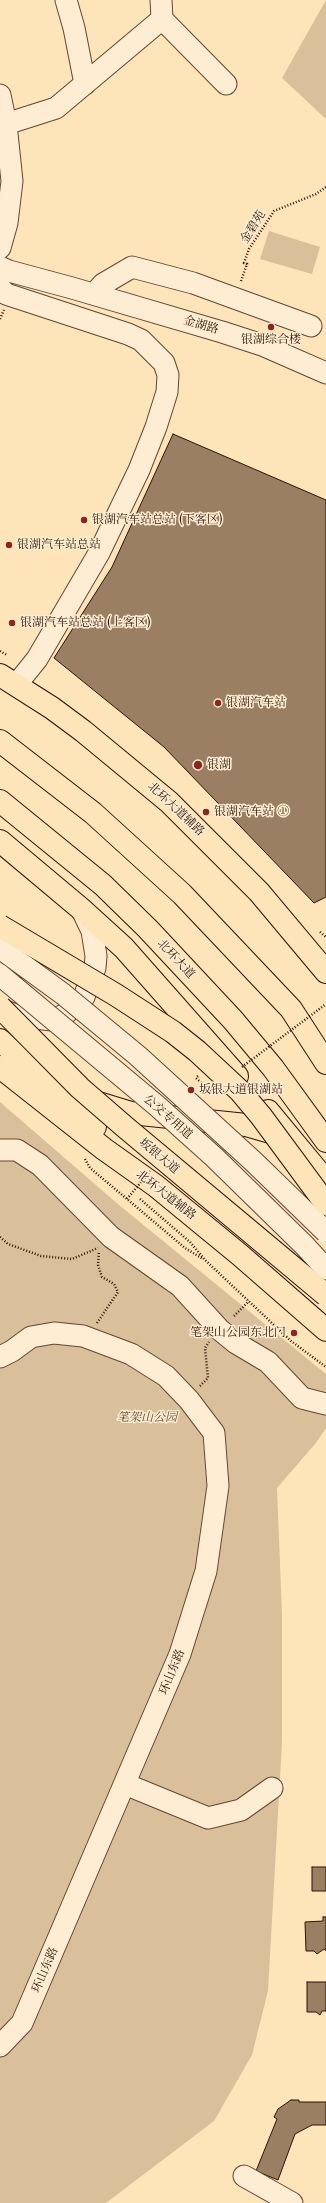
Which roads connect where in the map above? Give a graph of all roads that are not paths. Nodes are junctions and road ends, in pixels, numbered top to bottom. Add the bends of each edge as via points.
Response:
1 (66, 0) edge
2 (162, 10) edge
3 (85, 84) junction
4 (226, 84) dead end
5 (0, 95) edge
6 (6, 124) junction
7 (10, 161) junction
8 (0, 208) edge
9 (0, 248) edge
10 (0, 267) edge
11 (0, 279) edge
12 (0, 288) edge
13 (72, 288) junction
14 (94, 294) junction
15 (311, 326) dead end
16 (326, 373) edge
17 (8, 680) edge
18 (0, 742) edge
19 (0, 801) edge
20 (0, 841) edge
21 (80, 908) junction
22 (0, 926) edge
23 (0, 948) edge
24 (326, 972) edge
25 (0, 975) edge
26 (0, 1008) edge
27 (291, 1009) junction
28 (0, 1040) edge
29 (326, 1040) edge
30 (326, 1063) edge
31 (0, 1067) edge
32 (39, 1075) junction
33 (292, 1138) junction
34 (326, 1141) edge
35 (0, 1150) edge
36 (326, 1181) edge
37 (156, 1186) junction
38 (326, 1204) edge
39 (326, 1232) edge
40 (326, 1270) edge
41 (326, 1295) edge
42 (326, 1330) edge
43 (31, 1336) junction
44 (0, 1340) edge
45 (0, 1357) edge
46 (326, 1404) edge
47 (125, 1784) junction
48 (272, 1788) dead end
49 (0, 2046) edge
50 (244, 2176) dead end
51 (292, 2203) edge

1 - 3 street
2 - 3 street
2 - 4 street
3 - 6 street via 56,108
5 - 6 street
6 - 7 street
7 - 8 street
7 - 9 street via 11,199
10 - 13 street, 金湖路
11 - 13 street, 金湖路
12 - 17 street via 6,294 141,340 164,363 168,375 167,392 156,427 139,470 99,553 37,659
13 - 14 street, 金湖路
14 - 15 street via 103,284 132,267 193,283
14 - 16 street, 金湖路 via 262,345
17 - 24 main road, 北环大道辅路 via 94,739 169,802 259,892
18 - 27 main road via 93,813 144,858 182,894
19 - 34 main road, 北环大道 via 103,884 148,929 233,1020
20 - 21 main road
21 - 26 street via 88,919 96,956 95,968 84,997 64,1016 52,1020 18,1016
21 - 33 main road via 124,948
22 - 38 main road, bridge via 122,998 197,1051 240,1091
23 - 39 street, 公交专用道, bridge via 63,994 138,1056
25 - 40 street, 公交专用道, bridge via 214,1157
26 - 41 main road, 坂银大道, bridge via 80,1088
27 - 29 main road
27 - 30 main road
28 - 32 main road
31 - 37 main road, 北环大道辅路 via 104,1150
32 - 33 main road via 95,1102 131,1113 246,1125
32 - 37 main road
33 - 36 main road
35 - 46 street via 17,1150 40,1165 111,1237 227,1323 236,1343 268,1362 302,1398
37 - 42 main road, 北环大道辅路 via 240,1254
43 - 44 street, 环山东路
43 - 45 street
43 - 47 street, 环山东路 via 54,1333 83,1336 131,1354 166,1376 189,1400 214,1433 218,1486 206,1571 180,1654
47 - 48 street via 208,1818 241,1810
47 - 49 street, 环山东路 via 22,2023
50 - 51 street

